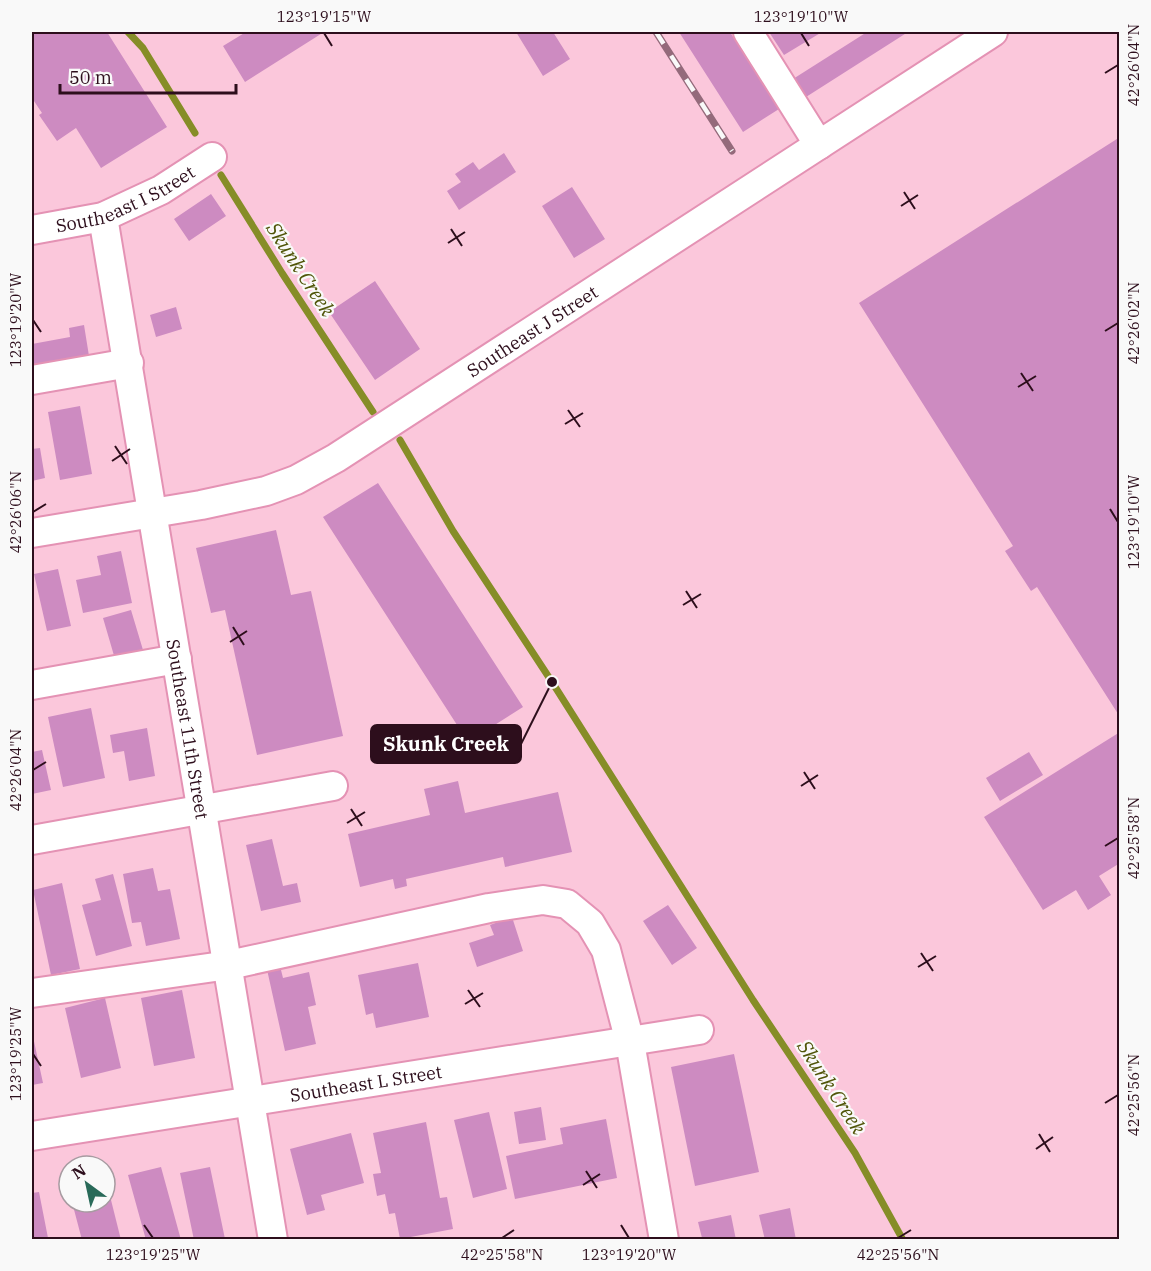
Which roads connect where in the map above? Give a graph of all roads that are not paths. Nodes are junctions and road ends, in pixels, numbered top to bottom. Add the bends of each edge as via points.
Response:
1 (748, 32) edge
2 (993, 32) edge
3 (819, 145) junction
4 (212, 157) dead end
5 (103, 217) junction
6 (32, 230) edge
7 (129, 363) junction
8 (32, 380) edge
9 (152, 513) junction
10 (32, 533) edge
11 (177, 659) junction
12 (32, 685) edge
13 (333, 786) dead end
14 (201, 810) junction
15 (32, 840) edge
16 (229, 964) junction
17 (32, 993) edge
18 (699, 1030) dead end
19 (630, 1042) junction
20 (250, 1101) junction
21 (32, 1136) edge
22 (273, 1239) edge
23 (664, 1239) edge

1 - 3 street
2 - 3 street, Southeast J Street
3 - 9 street, Southeast J Street via 336,458 266,492
4 - 5 street, Southeast I Street via 161,190
5 - 6 street, Southeast I Street
5 - 7 street, Southeast 11th Street
7 - 8 street
7 - 9 street, Southeast 11th Street
9 - 10 street, Southeast J Street
9 - 11 street, Southeast 11th Street
11 - 12 street
11 - 14 street, Southeast 11th Street
13 - 14 street
14 - 15 street
14 - 16 street, Southeast 11th Street
16 - 17 street
16 - 19 street via 489,908 543,900 567,904 590,923 606,950
16 - 20 street, Southeast 11th Street
18 - 19 street, Southeast L Street
19 - 20 street, Southeast L Street
19 - 23 street
20 - 21 street, Southeast L Street
20 - 22 street, Southeast 11th Street

